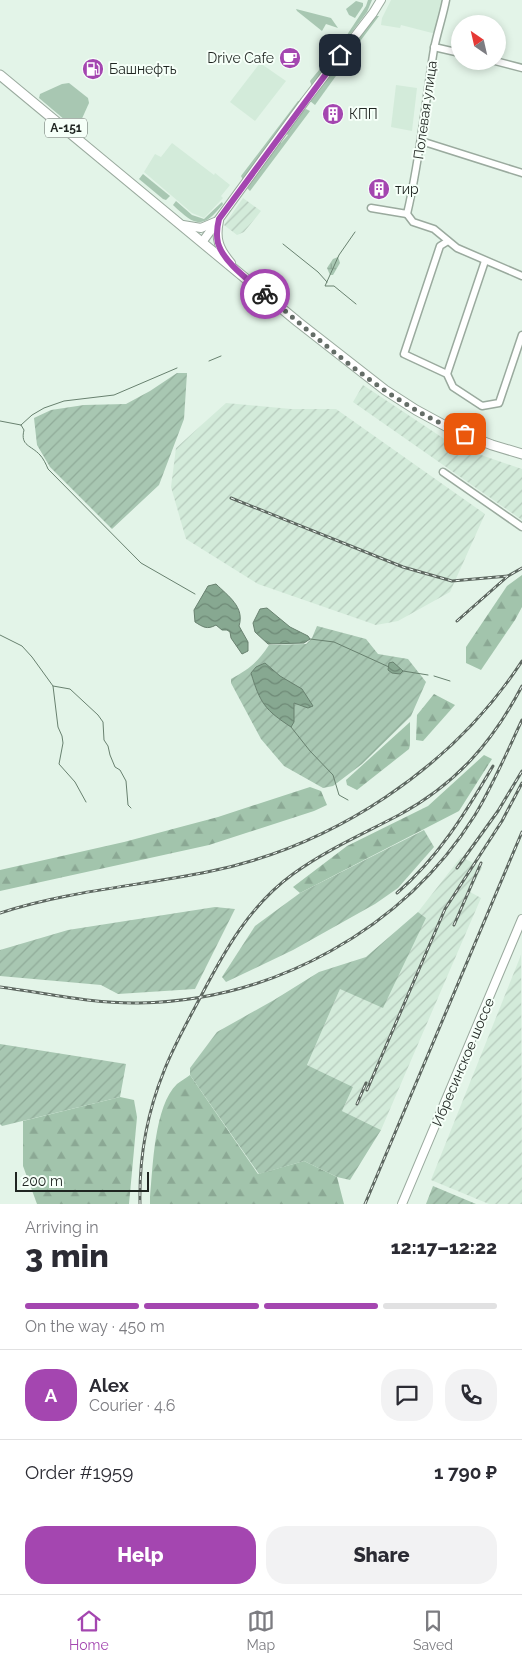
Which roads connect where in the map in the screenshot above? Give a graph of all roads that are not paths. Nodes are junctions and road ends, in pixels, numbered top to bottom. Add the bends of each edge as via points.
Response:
1 (381, 0) edge
2 (446, 0) edge
3 (434, 47) junction
4 (451, 51) edge
5 (506, 64) edge
6 (522, 68) edge
7 (0, 75) edge
8 (421, 141) junction
9 (522, 173) edge
10 (371, 208) dead end
11 (407, 214) junction
12 (219, 219) junction
13 (183, 225) junction
14 (203, 241) junction
15 (448, 241) junction
16 (485, 261) junction
17 (240, 273) junction
18 (522, 276) edge
19 (522, 335) edge
20 (447, 374) junction
21 (522, 454) edge
22 (443, 472) dead end
23 (522, 527) edge
24 (522, 919) edge
25 (402, 1204) edge

1 - 12 main road
2 - 3 street, Полевая улица
3 - 4 street
3 - 8 street, Полевая улица
5 - 6 street
7 - 13 highway, А-151
8 - 9 street
8 - 11 street, Полевая улица
10 - 11 street
11 - 15 street via 413,222 434,229
12 - 13 main road via 201,228
12 - 14 main road
12 - 17 main road via 216,236 220,248
13 - 14 highway, А-151
14 - 17 highway, А-151
15 - 16 street
15 - 20 street via 440,246 404,354
16 - 18 street
16 - 20 street
17 - 21 highway, А-151 via 384,390 451,429
19 - 20 street via 499,403 482,406 453,387
22 - 23 street
24 - 25 main road, Ибресинское шоссе

